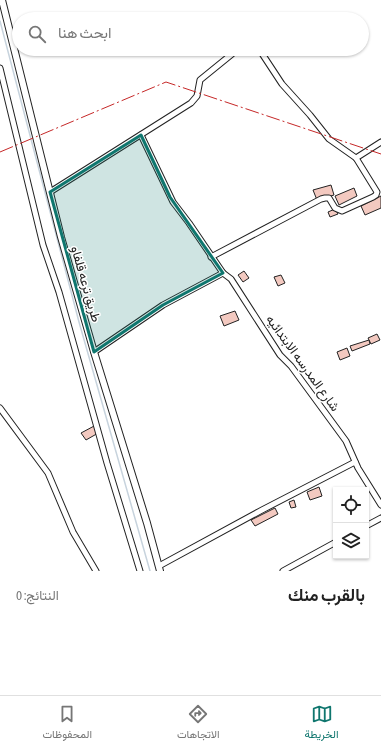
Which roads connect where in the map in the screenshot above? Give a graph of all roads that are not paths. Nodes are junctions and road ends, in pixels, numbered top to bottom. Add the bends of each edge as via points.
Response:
1 (2, 0) edge
2 (12, 40) edge
3 (16, 56) edge
4 (230, 56) edge
5 (263, 56) edge
6 (0, 68) edge
7 (141, 135) junction
8 (381, 142) edge
9 (356, 158) junction
10 (50, 192) junction
11 (211, 257) junction
12 (223, 273) junction
13 (94, 352) junction
14 (0, 408) edge
15 (355, 462) junction
16 (381, 505) edge
17 (381, 518) edge
18 (369, 524) edge
19 (333, 544) edge
20 (160, 569) edge
21 (96, 571) edge
22 (140, 571) edge
23 (283, 571) edge

1 - 2 street, طريق ترعه قلفاو
3 - 10 street, طريق ترعه قلفاو
4 - 7 street via 200,80 194,100
5 - 9 street via 282,84 329,139
6 - 22 street via 44,245
7 - 10 street
7 - 11 street, شارع المدرسه الابتدائيه via 170,197
8 - 9 street
9 - 11 street via 376,188 376,195 342,211 335,208 329,198 325,198
10 - 13 street, طريق ترعه قلفاو
11 - 12 street, شارع المدرسه الابتدائيه
12 - 13 street via 163,305
12 - 15 street, شارع المدرسه الابتدائيه via 231,279 280,355 291,366 346,441
13 - 20 street, طريق ترعه قلفاو
14 - 21 street via 48,473 75,537
15 - 16 street, شارع المدرسه الابتدائيه
15 - 20 street via 262,510
17 - 18 street
19 - 23 street

